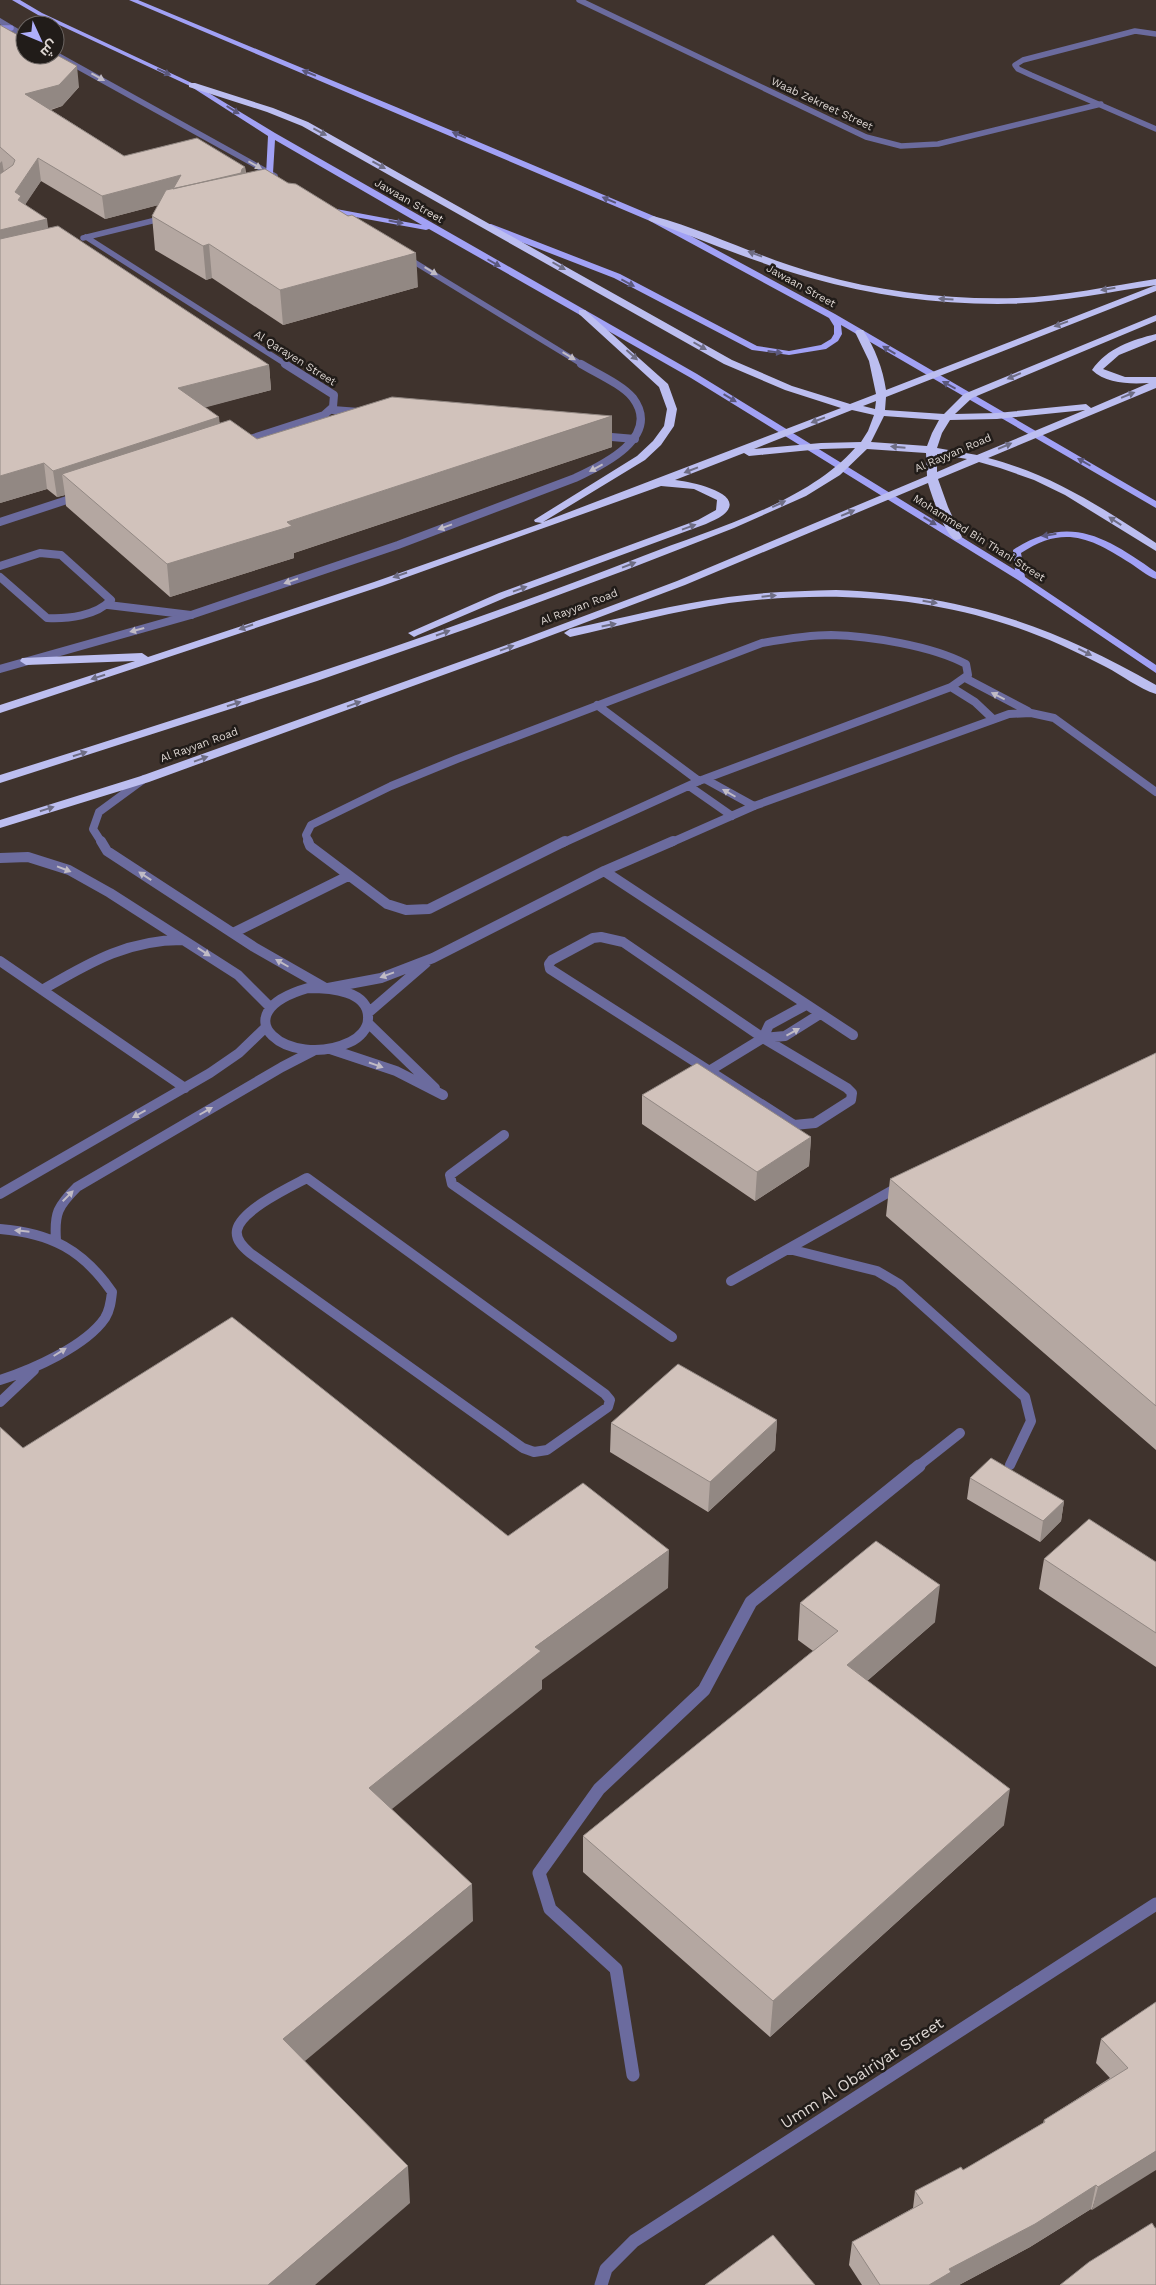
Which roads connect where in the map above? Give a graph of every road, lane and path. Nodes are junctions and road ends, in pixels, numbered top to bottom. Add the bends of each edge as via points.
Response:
1 (15, 0) edge
2 (132, 0) edge
3 (579, 0) edge
4 (0, 22) edge
5 (0, 28) edge
6 (11, 28) junction
7 (15, 30) edge
8 (1156, 34) edge
9 (65, 60) edge
10 (192, 85) junction
11 (1101, 104) junction
12 (1156, 128) edge
13 (272, 134) junction
14 (269, 177) junction
15 (285, 182) edge
16 (323, 205) edge
17 (331, 210) junction
18 (171, 217) edge
19 (653, 219) junction
20 (348, 221) edge
21 (486, 225) junction
22 (436, 230) junction
23 (86, 237) junction
24 (77, 240) edge
25 (399, 252) edge
26 (1156, 282) edge
27 (1156, 288) edge
28 (582, 312) junction
29 (832, 316) junction
30 (1156, 318) edge
31 (860, 332) junction
32 (1156, 337) edge
33 (930, 375) junction
34 (1156, 382) edge
35 (883, 394) junction
36 (968, 396) junction
37 (1104, 405) junction
38 (851, 407) junction
39 (333, 410) junction
40 (881, 412) junction
41 (372, 414) edge
42 (1005, 416) junction
43 (946, 417) junction
44 (785, 432) junction
45 (1034, 434) junction
46 (596, 436) edge
47 (635, 439) junction
48 (241, 443) edge
49 (864, 445) junction
50 (809, 447) junction
51 (931, 450) junction
52 (723, 457) junction
53 (976, 459) junction
54 (842, 467) junction
55 (931, 478) junction
56 (658, 483) junction
57 (83, 494) edge
58 (888, 495) junction
59 (1156, 505) edge
60 (0, 522) edge
61 (512, 536) junction
62 (956, 537) junction
63 (1156, 548) edge
64 (0, 566) edge
65 (1156, 576) edge
66 (0, 577) edge
67 (1021, 578) junction
68 (108, 605) junction
69 (191, 615) junction
70 (527, 641) junction
71 (161, 656) junction
72 (26, 661) junction
73 (2, 668) edge
74 (1156, 670) edge
75 (967, 679) junction
76 (298, 683) junction
77 (951, 687) junction
78 (1156, 690) edge
79 (597, 705) junction
80 (0, 709) edge
81 (1031, 713) junction
82 (993, 718) junction
83 (0, 779) edge
84 (145, 779) junction
85 (702, 780) junction
86 (689, 786) junction
87 (1156, 792) edge
88 (754, 806) junction
89 (732, 816) junction
90 (0, 824) edge
91 (0, 858) edge
92 (604, 871) junction
93 (348, 876) junction
94 (233, 933) junction
95 (186, 940) junction
96 (433, 958) junction
97 (0, 961) edge
98 (326, 988) junction
99 (42, 990) junction
100 (804, 1006) junction
101 (270, 1007) junction
102 (820, 1014) junction
103 (368, 1018) junction
104 (265, 1028) junction
105 (853, 1035) dead end
106 (763, 1038) junction
107 (330, 1049) junction
108 (313, 1051) junction
109 (709, 1071) junction
110 (185, 1088) junction
111 (504, 1135) dead end
112 (307, 1178) joint
113 (906, 1182) edge
114 (0, 1194) edge
115 (0, 1229) edge
116 (56, 1240) junction
117 (789, 1248) junction
118 (731, 1282) dead end
119 (672, 1337) dead end
120 (40, 1364) junction
121 (0, 1380) edge
122 (0, 1402) edge
123 (960, 1433) dead end
124 (1010, 1465) dead end
125 (1156, 1904) edge
126 (633, 2075) dead end
127 (601, 2285) edge

1 -> 10 main road, Jawaan Street
19 -> 2 main road, Jawaan Street
3 - 11 street, Waab Zekreet Street via 866,137 900,146 938,144
4 - 6 street
5 - 6 street
6 - 7 street
8 - 11 street via 1135,31 1022,60 1015,65 1031,76
9 -> 14 street
10 -> 13 main road, Jawaan Street
10 -> 21 highway via 305,124
11 - 12 street
13 - 14 main road
13 - 22 main road, Jawaan Street
14 - 15 street
16 - 17 street
17 - 20 street
17 -> 22 main road
18 - 23 street
26 -> 19 highway via 1042,298 945,300 880,291 814,275
19 - 29 main road, Jawaan Street
21 -> 29 main road via 617,276 755,348 789,353 823,347 834,341 838,334 838,326
21 -> 38 highway via 728,362 798,392
22 -> 28 main road, Jawaan Street
23 - 24 street
23 - 39 street, Al Qarayen Street via 334,395 336,403
25 -> 47 street via 633,398 641,414
27 -> 33 highway
28 -> 44 main road, Jawaan Street
28 -> 61 highway via 664,386 672,409 669,426 641,458
29 - 31 main road, Jawaan Street
30 -> 36 highway
33 -> 31 main road, Jawaan Street
31 - 35 highway via 880,375
32 - 34 highway via 1112,355 1101,362 1098,370 1124,382
33 - 35 highway
36 -> 33 main road
37 -> 34 highway, Al Rayyan Road
35 - 38 highway
35 - 40 highway
36 - 42 main road
36 - 43 highway
37 - 42 highway
37 - 45 highway, Al Rayyan Road
38 - 40 highway
38 -> 44 highway
39 - 41 street
39 - 48 street
40 - 43 highway
40 - 49 highway
42 - 43 highway
42 - 45 main road
43 - 51 highway
44 - 50 main road, Mohammed Bin Thani Street
44 - 52 highway
53 -> 45 highway, Al Rayyan Road
59 -> 45 main road
46 - 47 street
47 -> 69 street via 621,453 597,468 549,489
49 - 50 highway
51 -> 49 highway
49 - 54 highway
50 - 52 highway
50 - 54 main road, Mohammed Bin Thani Street
51 - 53 highway
51 - 55 highway
52 -> 56 highway
53 - 55 highway, Al Rayyan Road
63 -> 53 highway via 1071,493 1037,477
54 - 58 main road, Mohammed Bin Thani Street
76 -> 54 highway via 540,599 685,544 813,488
55 - 58 highway, Al Rayyan Road
55 - 62 highway
56 - 61 highway
76 -> 56 highway via 503,595 702,522 720,512 723,506 722,499 706,489
57 - 60 street
58 -> 62 main road, Mohammed Bin Thani Street
70 -> 58 highway, Al Rayyan Road via 698,576
61 -> 71 highway
62 - 67 main road, Mohammed Bin Thani Street
64 - 68 street via 40,553 61,555 108,595 111,600
65 -> 67 main road via 1100,541 1082,536 1047,534 1016,552
66 - 68 street via 47,618 69,618
67 - 74 main road, Mohammed Bin Thani Street
68 - 69 street
69 -> 72 street
70 -> 78 highway via 727,601 784,595 892,596 1012,622 1071,645
84 -> 70 highway, Al Rayyan Road
71 - 72 highway
71 -> 80 highway
72 - 73 street
75 - 77 street
75 - 79 street via 966,664 942,653 909,645 807,636 762,643
81 -> 75 street
83 -> 76 highway
77 - 82 street
77 - 85 street
79 - 85 street
79 - 93 street via 391,786 311,825 306,836 310,846
81 - 82 street
81 - 87 street via 1054,718 1064,724
82 - 88 street
90 -> 84 highway, Al Rayyan Road
94 -> 84 street via 107,851 93,829 99,812
85 - 86 street
88 -> 85 street
86 - 89 street
86 - 93 street via 600,824 429,909 406,910 386,904
88 - 89 street
89 - 92 street
91 -> 95 street via 28,857 69,870
92 - 96 street
92 - 100 street via 750,966
93 - 94 street
98 -> 94 street
95 - 99 street via 148,940 129,944
95 -> 101 street via 238,974
96 -> 98 street via 380,978
96 - 103 street
97 - 99 street
98 - 101 street via 292,992
98 - 103 street via 356,996 364,1004
99 - 110 street
100 - 102 street
100 - 106 street via 769,1025
101 - 104 street via 265,1017
102 - 105 street
106 -> 102 street via 785,1036
103 - 107 street via 361,1034
107 -> 103 street via 396,1071 443,1095
104 - 108 street via 282,1044
104 - 110 street via 239,1053
106 - 109 street
106 - 109 street via 850,1090 851,1100 816,1123 794,1125
106 - 109 street via 616,939 593,938 549,964 554,974
107 - 108 street
116 -> 108 street via 54,1220 57,1207 77,1187
110 -> 114 street
111 - 119 street via 450,1175 452,1184
112 - 112 street via 254,1210 240,1223 238,1238 250,1253 523,1448 534,1452 546,1450 608,1407 610,1400 605,1394
113 - 117 street
116 -> 115 street via 29,1231
120 -> 116 street via 90,1334 105,1320 112,1292 91,1264
117 - 118 street
117 - 124 street via 877,1271 900,1284 1025,1397 1031,1421
120 - 121 street
120 - 122 street
123 - 126 street via 752,1602 704,1690 599,1789 539,1873 550,1909 616,1969
125 - 127 street, Umm Al Obairiyat Street via 634,2241 606,2269

